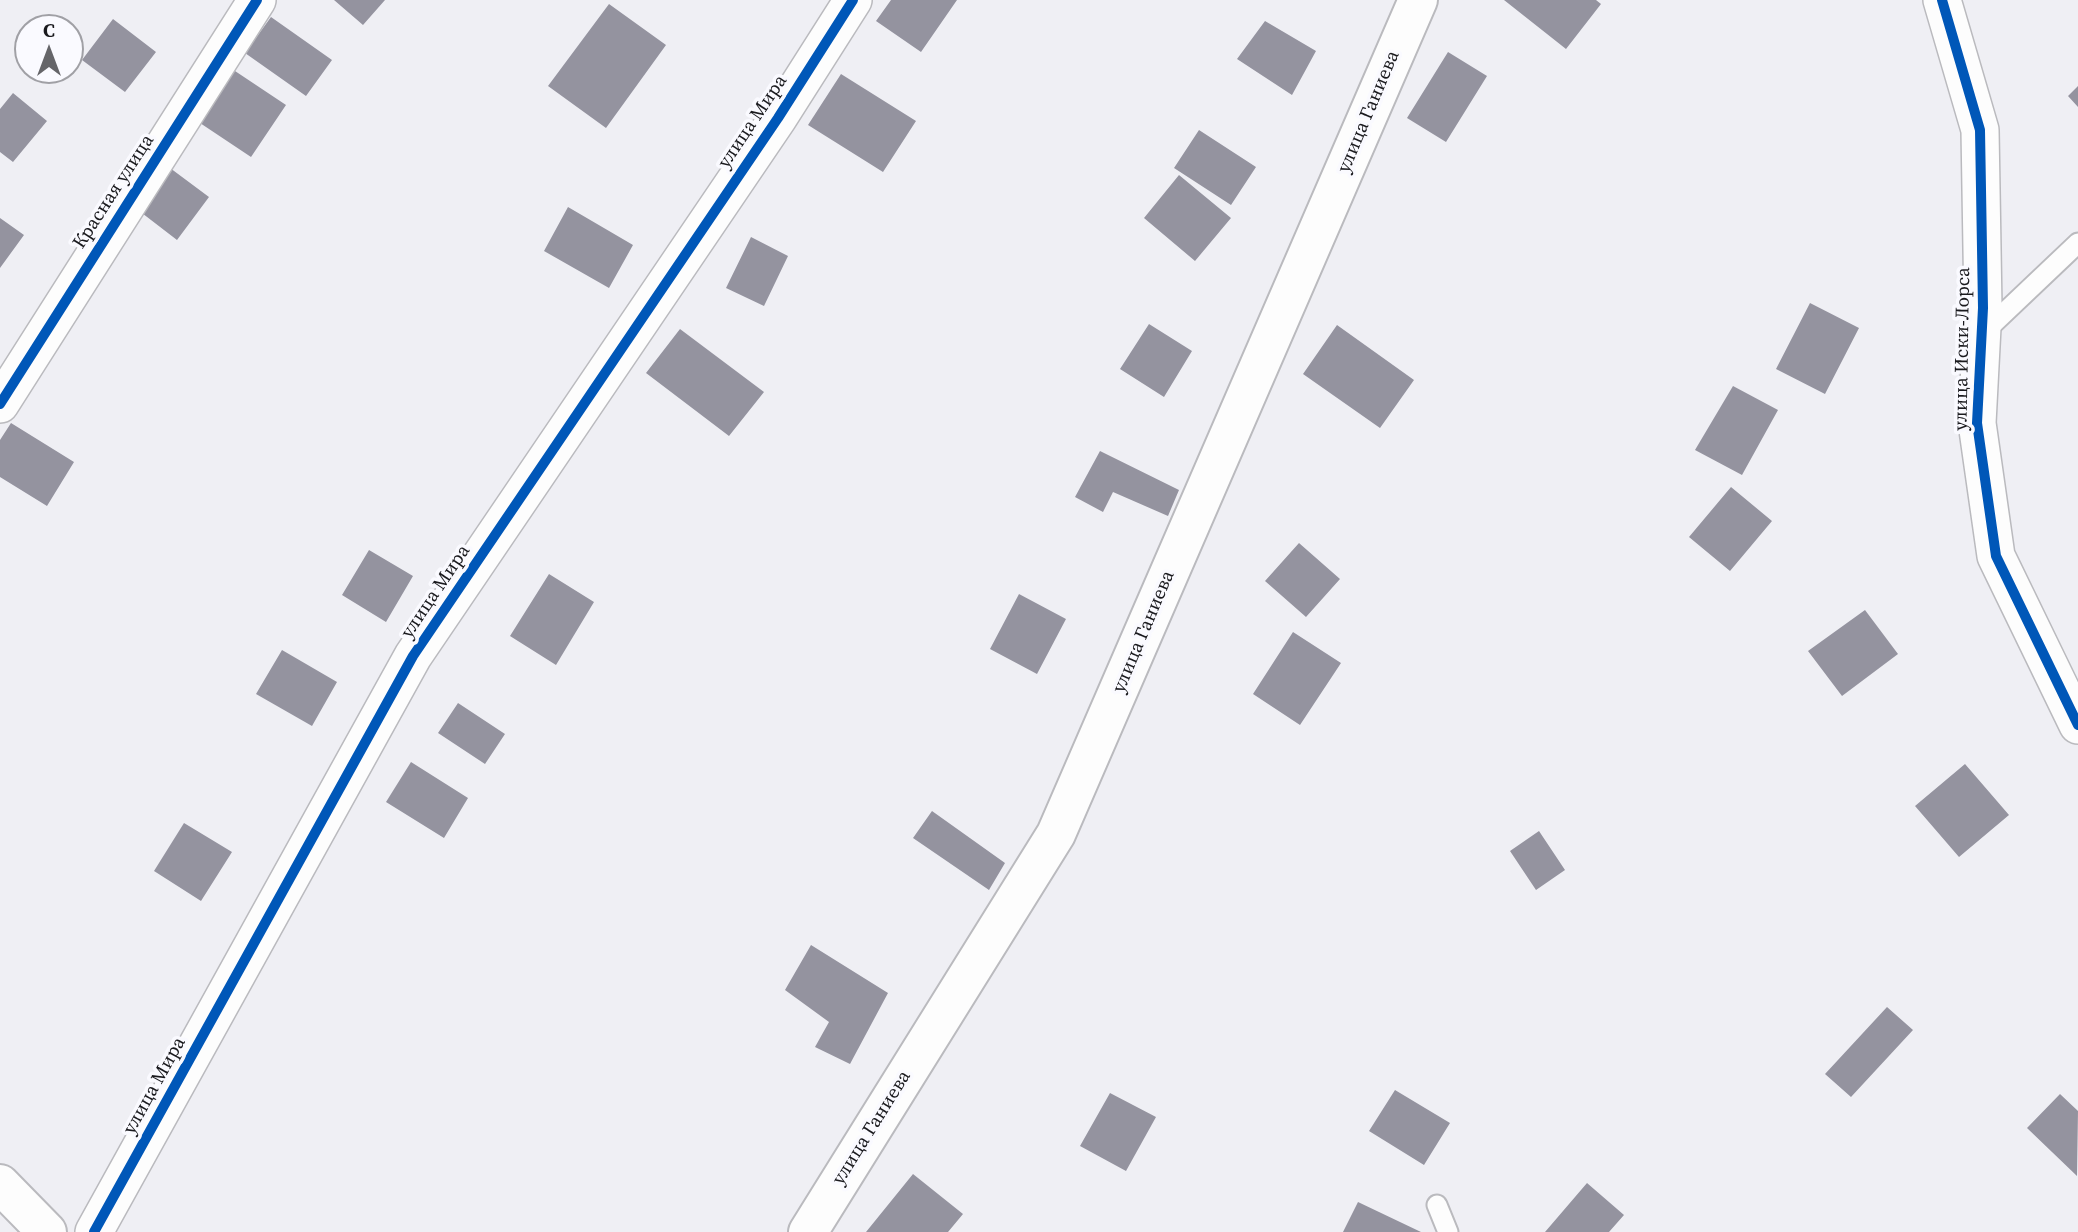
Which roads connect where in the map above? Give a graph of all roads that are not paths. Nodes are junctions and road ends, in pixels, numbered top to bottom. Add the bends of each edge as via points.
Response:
1 (257, 0) edge
2 (853, 0) edge
3 (1418, 0) edge
4 (1942, 0) edge
5 (2078, 243) edge
6 (1981, 335) junction
7 (0, 404) edge
8 (2078, 725) edge
9 (0, 1184) edge
10 (1437, 1205) dead end
11 (47, 1232) edge
12 (94, 1232) edge
13 (808, 1232) edge
14 (1448, 1232) edge

1 - 7 street, Красная улица
2 - 12 street, улица Мира via 413,656
3 - 13 main road, улица Ганиева via 1056,834
4 - 6 street, улица Иски-Лорса via 1980,130
5 - 6 lane
6 - 8 street, улица Иски-Лорса via 1977,423 1996,556
9 - 11 main road
10 - 14 lane

